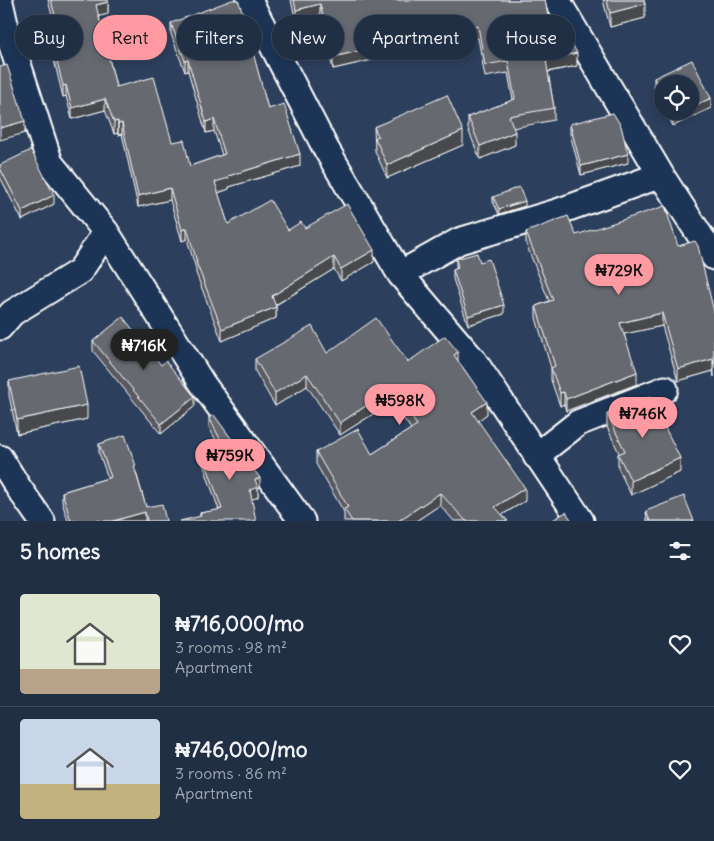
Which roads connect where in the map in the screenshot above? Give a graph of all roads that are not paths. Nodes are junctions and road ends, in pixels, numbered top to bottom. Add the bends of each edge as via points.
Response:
1 (249, 0) edge
2 (557, 0) edge
3 (2, 18) edge
4 (661, 176) junction
5 (106, 232) junction
6 (714, 257) edge
7 (400, 274) junction
8 (0, 327) edge
9 (665, 389) dead end
10 (536, 456) junction
11 (0, 458) edge
12 (42, 521) edge
13 (302, 521) edge
14 (581, 521) edge

1 - 7 street via 325,147
2 - 4 street
3 - 5 street via 50,163
4 - 6 street
4 - 7 street via 459,241
5 - 8 street via 80,271 12,313
5 - 13 street via 202,383
7 - 10 street via 474,360
9 - 10 street via 578,423
10 - 14 street
11 - 12 street

